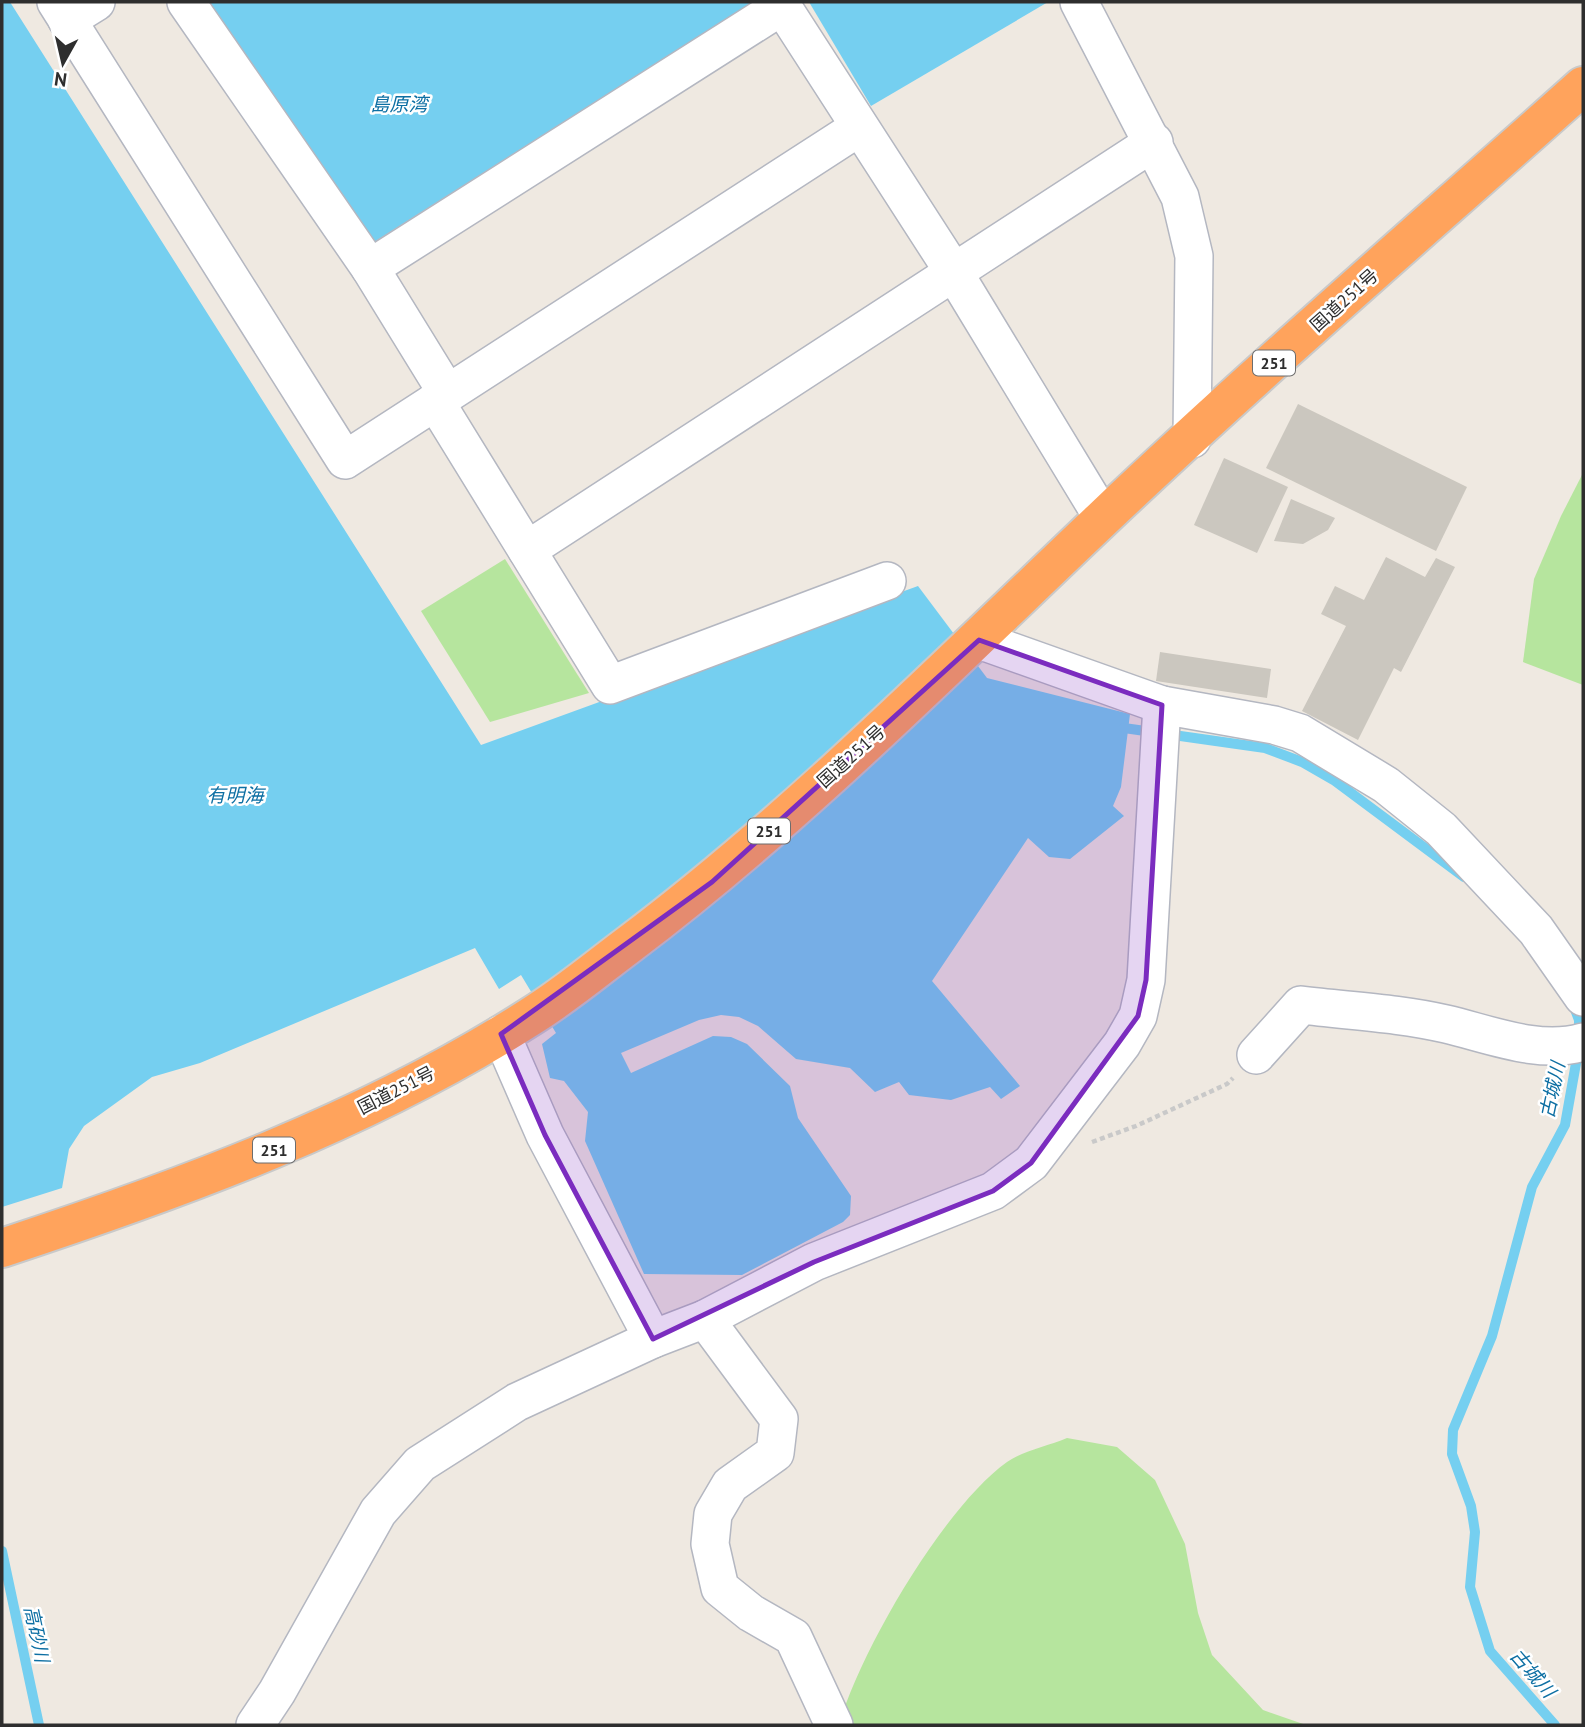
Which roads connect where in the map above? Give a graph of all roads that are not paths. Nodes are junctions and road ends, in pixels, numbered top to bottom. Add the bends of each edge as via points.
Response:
1 (186, 2) edge
2 (1079, 2) edge
3 (73, 8) edge
4 (1583, 86) edge
5 (858, 128) junction
6 (1154, 142) junction
7 (370, 268) junction
8 (953, 271) junction
9 (441, 397) junction
10 (1192, 439) junction
11 (1103, 518) junction
12 (527, 550) junction
13 (887, 581) dead end
14 (975, 644) junction
15 (1162, 720) junction
16 (1583, 997) edge
17 (516, 1025) junction
18 (1576, 1044) edge
19 (1256, 1055) road end
20 (2, 1248) edge
21 (705, 1319) junction
22 (653, 1339) junction
23 (255, 1725) edge
24 (834, 1725) edge

1 - 7 street
2 - 6 street
3 - 9 street via 345,460
4 - 10 highway, 国道251号 / 251
5 - 7 street via 782,6
5 - 8 street
5 - 9 street
6 - 8 street
6 - 10 street via 1180,197 1194,256
7 - 9 street
8 - 11 street
8 - 12 street
9 - 12 street
10 - 11 highway, 国道251号 / 251
11 - 14 highway, 国道251号 / 251
12 - 13 street via 610,685
14 - 15 street
14 - 17 highway, 国道251号 / 251 via 712,882
15 - 16 street via 1274,725 1300,733 1386,785 1441,829 1536,930
15 - 21 street via 1146,980 1138,1016 1122,1044 1031,1163 993,1191 814,1262
17 - 20 highway, 国道251号 / 251 via 410,1085 285,1145
17 - 22 street via 545,1135
18 - 19 street via 1555,1048 1445,1024 1301,1005
21 - 22 street
21 - 24 street via 779,1419 775,1453 730,1485 713,1514 710,1544 720,1588 793,1637
22 - 23 street via 517,1402 420,1464 378,1512

